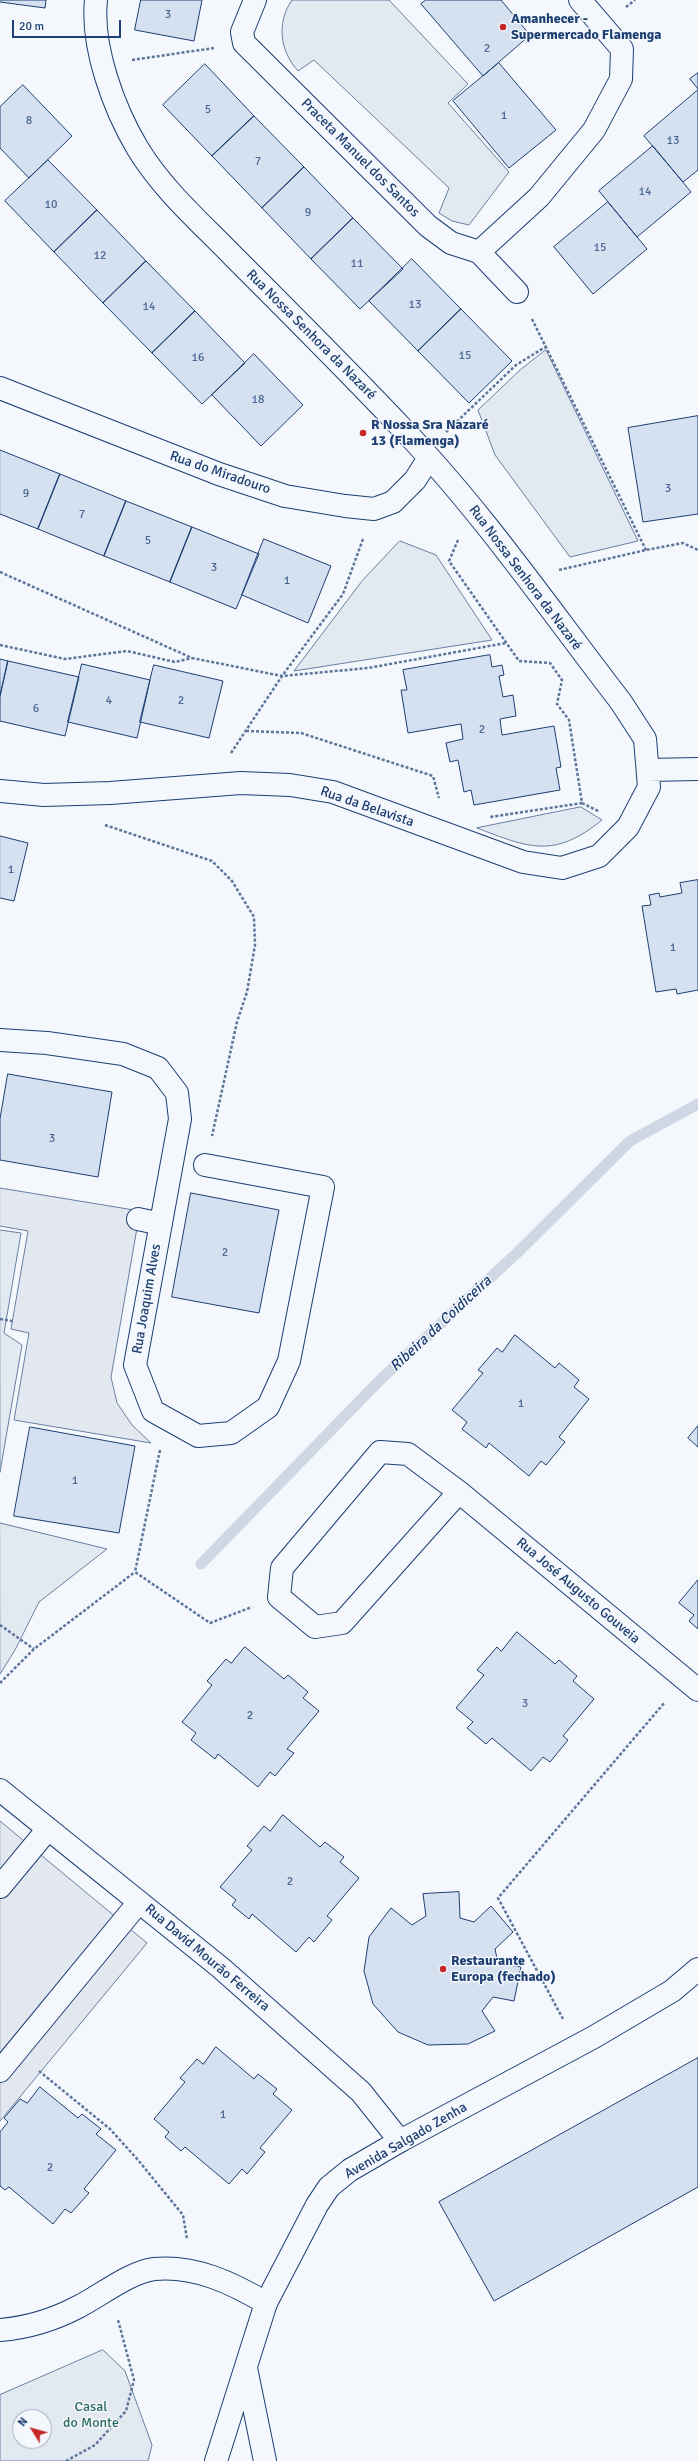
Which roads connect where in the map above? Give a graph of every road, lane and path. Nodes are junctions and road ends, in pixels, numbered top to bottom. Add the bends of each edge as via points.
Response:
1 (96, 0) edge
2 (255, 0) edge
3 (580, 0) edge
4 (244, 43) junction
5 (102, 65) junction
6 (479, 252) junction
7 (517, 292) dead end
8 (0, 388) edge
9 (472, 408) dead end
10 (429, 458) junction
11 (374, 509) junction
12 (473, 510) junction
13 (646, 550) junction
14 (698, 550) edge
15 (0, 572) edge
16 (526, 578) junction
17 (506, 643) junction
18 (0, 645) edge
19 (192, 658) junction
20 (282, 676) junction
21 (246, 731) junction
22 (698, 769) edge
23 (648, 770) junction
24 (210, 785) junction
25 (0, 791) edge
26 (440, 804) dead end
27 (484, 818) dead end
28 (102, 824) dead end
29 (0, 1040) edge
30 (205, 1165) joint
31 (138, 1219) dead end
32 (161, 1224) junction
33 (0, 1319) edge
34 (12, 1321) dead end
35 (167, 1418) junction
36 (459, 1492) junction
37 (135, 1572) junction
38 (279, 1597) junction
39 (0, 1625) edge
40 (34, 1649) junction
41 (0, 1683) edge
42 (692, 1684) edge
43 (0, 1790) edge
44 (48, 1830) junction
45 (0, 1887) edge
46 (139, 1902) junction
47 (698, 1969) edge
48 (594, 2037) junction
49 (16, 2051) junction
50 (0, 2070) edge
51 (400, 2141) junction
52 (193, 2272) junction
53 (114, 2286) junction
54 (266, 2303) junction
55 (0, 2330) edge
56 (246, 2368) junction
57 (66, 2461) edge
58 (216, 2461) edge
59 (265, 2461) edge

1 - 5 street, Rua Nossa Senhora da Nazaré
2 - 4 street via 242,32
3 - 6 street via 622,49 620,79 594,130 544,191
4 - 5 path
4 - 6 street, Praceta Manuel dos Santos via 428,226 451,243
5 - 10 street, Rua Nossa Senhora da Nazaré via 138,149 172,194
6 - 7 street, Praceta Manuel dos Santos
8 - 11 street, Rua do Miradouro via 218,474 285,496
9 - 13 path via 516,365 547,346
10 - 11 street, Rua do Miradouro via 415,480 393,502
10 - 12 street, Rua Nossa Senhora da Nazaré
11 - 20 path via 343,594
12 - 16 street, Rua Nossa Senhora da Nazaré
12 - 17 path via 449,561
13 - 14 path via 683,543
13 - 16 path
15 - 19 path
16 - 23 street, Rua Nossa Senhora da Nazaré via 621,702 644,739
17 - 20 path via 368,668
17 - 27 path via 519,661 550,663 562,680 557,704 569,720 582,803
18 - 19 path via 65,659 126,650 175,662
19 - 20 path
20 - 21 path
21 - 24 path
21 - 26 path via 301,733 433,776
22 - 23 street
23 - 24 street, Rua da Belavista via 649,787 628,827 599,856 562,868 523,862 333,792 290,785
24 - 25 street, Rua da Belavista via 44,796
28 - 30 path via 212,861 232,881 254,917 255,945 247,992 237,1022
29 - 32 street, Rua Joaquim Alves via 46,1043 122,1054 158,1068 177,1093 180,1119
30 - 35 street, Rua Joaquim Alves via 323,1187 289,1361 268,1407 231,1433 198,1436
31 - 32 street
32 - 35 street, Rua Joaquim Alves via 135,1365 153,1411
33 - 34 path
35 - 37 path
36 - 38 street via 342,1623 315,1627
36 - 38 street, Rua José Augusto Gouveia via 408,1454 380,1452 282,1568
36 - 42 street, Rua José Augusto Gouveia
37 - 38 path via 210,1623
37 - 40 path
39 - 40 path
40 - 41 path
42 - 48 path via 498,1898 565,2024 580,2015
43 - 44 street, Rua David Mourão Ferreira
44 - 45 street
44 - 46 street, Rua David Mourão Ferreira
46 - 49 street
46 - 51 street, Rua David Mourão Ferreira via 221,1968 361,2092
47 - 48 street, Avenida Salgado Zenha via 672,1992
48 - 51 street, Avenida Salgado Zenha
49 - 50 street
49 - 52 path via 110,2129 183,2215
51 - 54 street, Avenida Salgado Zenha via 350,2170 329,2188 317,2204
52 - 53 street via 153,2270
52 - 54 street via 236,2284
53 - 55 street via 78,2308 21,2329
53 - 57 path via 116,2312 134,2380 126,2411 95,2445
54 - 56 street, Avenida Salgado Zenha
56 - 58 street, Avenida Salgado Zenha
56 - 59 street

